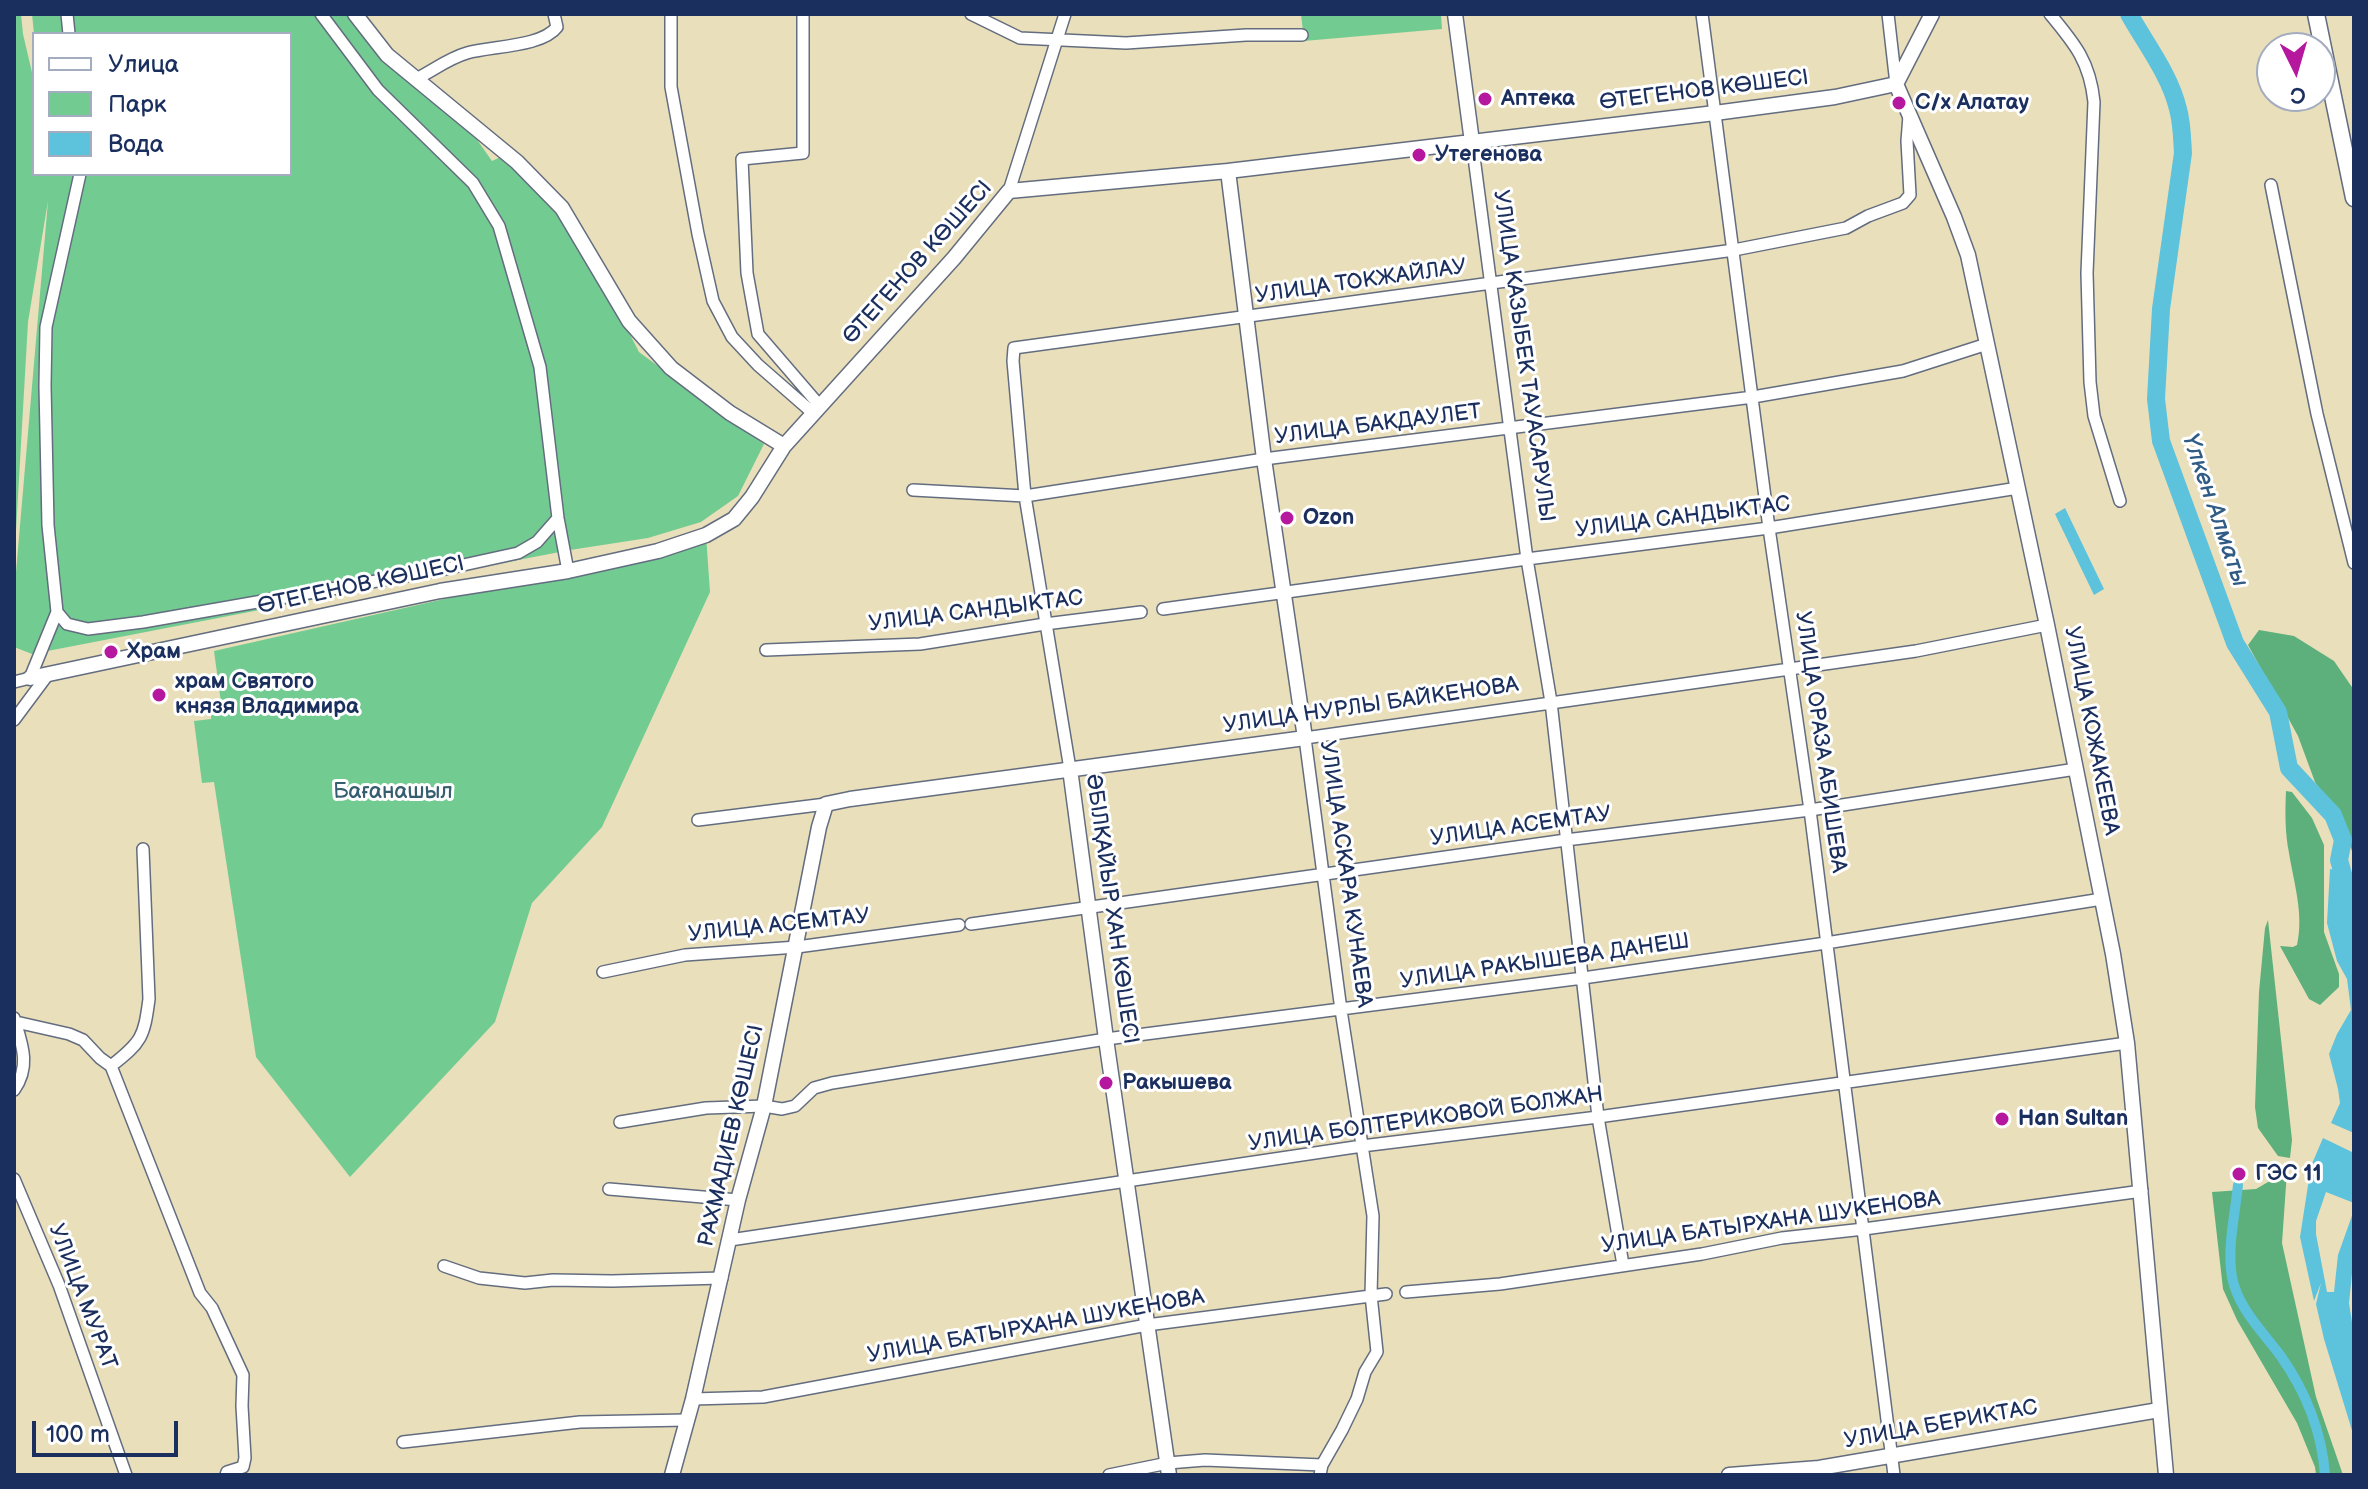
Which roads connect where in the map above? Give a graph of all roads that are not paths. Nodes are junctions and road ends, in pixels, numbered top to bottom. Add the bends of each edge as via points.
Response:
1 (321, 14) edge
2 (355, 14) edge
3 (554, 14) edge
4 (671, 14) edge
5 (803, 14) edge
6 (971, 14) edge
7 (1065, 14) edge
8 (1455, 14) edge
9 (1702, 14) edge
10 (1888, 14) edge
11 (1932, 14) edge
12 (2050, 14) edge
13 (2312, 14) edge
14 (1302, 35) dead end
15 (1057, 39) junction
16 (416, 79) junction
17 (1896, 84) junction
18 (1715, 113) junction
19 (1909, 115) junction
20 (1472, 142) junction
21 (1228, 171) junction
22 (80, 176) edge
23 (2271, 185) dead end
24 (1009, 191) junction
25 (2354, 198) edge
26 (1734, 250) junction
27 (1491, 285) junction
28 (1246, 318) junction
29 (1987, 344) junction
30 (1014, 348) joint
31 (1753, 397) junction
32 (816, 409) junction
33 (1510, 429) junction
34 (784, 446) junction
35 (1264, 459) junction
36 (2018, 488) junction
37 (913, 490) dead end
38 (1025, 496) junction
39 (2120, 501) dead end
40 (558, 518) junction
41 (1769, 528) junction
42 (1527, 559) junction
43 (2354, 563) edge
44 (568, 571) junction
45 (1284, 594) junction
46 (1163, 609) dead end
47 (57, 612) junction
48 (1141, 612) dead end
49 (1045, 624) junction
50 (2047, 625) junction
51 (766, 650) dead end
52 (1790, 669) junction
53 (49, 673) junction
54 (30, 678) junction
55 (14, 682) edge
56 (1551, 702) junction
57 (14, 720) edge
58 (1305, 738) junction
59 (1070, 769) junction
60 (2076, 769) junction
61 (826, 804) junction
62 (1810, 810) junction
63 (698, 820) dead end
64 (1566, 840) junction
65 (143, 849) dead end
66 (1323, 875) junction
67 (2102, 899) junction
68 (1089, 908) junction
69 (1826, 943) junction
70 (797, 947) junction
71 (603, 972) dead end
72 (1583, 978) junction
73 (1341, 1010) junction
74 (15, 1020) edge
75 (1106, 1039) junction
76 (2127, 1043) junction
77 (111, 1066) junction
78 (1844, 1083) junction
79 (14, 1090) edge
80 (764, 1106) junction
81 (1598, 1117) junction
82 (620, 1122) dead end
83 (1362, 1146) junction
84 (14, 1179) edge
85 (1126, 1182) junction
86 (609, 1189) dead end
87 (2142, 1191) junction
88 (738, 1200) junction
89 (1864, 1229) junction
90 (730, 1240) junction
91 (1623, 1265) junction
92 (444, 1266) dead end
93 (722, 1278) junction
94 (1406, 1292) dead end
95 (1386, 1294) dead end
96 (1371, 1295) junction
97 (1147, 1325) junction
98 (693, 1399) junction
99 (2159, 1410) junction
100 (687, 1420) junction
101 (403, 1442) dead end
102 (1892, 1456) junction
103 (1169, 1469) edge
104 (1321, 1470) edge
105 (126, 1475) edge
106 (226, 1475) edge
107 (672, 1475) edge
108 (1109, 1475) edge
109 (1729, 1475) edge
110 (1894, 1475) edge
111 (2166, 1475) edge

1 - 40 street via 378,90 473,183 499,226 540,367
2 - 16 street via 387,55
3 - 16 street via 557,27 551,35 464,53
4 - 32 street via 671,87 713,301 732,337 758,365
5 - 32 street via 803,153 742,159 747,273 758,334
6 - 15 street via 1020,38
7 - 15 street
8 - 20 street, УЛИЦА КАЗЫБЕК ТАУАСАРУЛЫ
9 - 18 street, УЛИЦА ОРАЗА АБИШЕВА
10 - 17 street, УЛИЦА КОЖАКЕЕВА
11 - 17 street
12 - 39 street via 2075,44 2092,82 2090,382 2094,416
13 - 25 main road
14 - 15 street via 1126,43
15 - 24 street
16 - 34 street via 517,162 562,208 629,321 671,368
17 - 18 street, ӨТЕГЕНОВ КӨШЕСІ
17 - 19 street, УЛИЦА КОЖАКЕЕВА
18 - 20 street, ӨТЕГЕНОВ КӨШЕСІ
18 - 26 street, УЛИЦА ОРАЗА АБИШЕВА
19 - 26 street, УЛИЦА ТОКЖАЙЛАУ via 1910,195 1903,203 1846,228
19 - 29 street, УЛИЦА КОЖАКЕЕВА via 1968,255
20 - 21 street, ӨТЕГЕНОВ КӨШЕСІ
20 - 27 street, УЛИЦА КАЗЫБЕК ТАУАСАРУЛЫ
21 - 24 street, ӨТЕГЕНОВ КӨШЕСІ
21 - 28 street, УЛИЦА АСКАРА КУНАЕВА
22 - 47 street via 46,327 48,525
23 - 43 street via 2317,414
24 - 32 street, ӨТЕГЕНОВ КӨШЕСІ
26 - 27 street, УЛИЦА ТОКЖАЙЛАУ
26 - 31 street, УЛИЦА ОРАЗА АБИШЕВА
27 - 28 street, УЛИЦА ТОКЖАЙЛАУ
27 - 33 street, УЛИЦА КАЗЫБЕК ТАУАСАРУЛЫ
28 - 30 street, УЛИЦА ТОКЖАЙЛАУ
28 - 35 street, УЛИЦА АСКАРА КУНАЕВА
29 - 31 street, УЛИЦА БАКДАУЛЕТ via 1903,371
29 - 36 street, УЛИЦА КОЖАКЕЕВА
30 - 38 street, ӘБІЛҚАЙЫР ХАН КӨШЕСІ
31 - 33 street, УЛИЦА БАКДАУЛЕТ
31 - 41 street, УЛИЦА ОРАЗА АБИШЕВА
32 - 34 street, ӨТЕГЕНОВ КӨШЕСІ
33 - 35 street, УЛИЦА БАКДАУЛЕТ
33 - 42 street, УЛИЦА КАЗЫБЕК ТАУАСАРУЛЫ
34 - 44 street, ӨТЕГЕНОВ КӨШЕСІ via 734,519 658,551
35 - 38 street, УЛИЦА БАКДАУЛЕТ
35 - 45 street, УЛИЦА АСКАРА КУНАЕВА
36 - 41 street, УЛИЦА САНДЫКТАС
36 - 50 street, УЛИЦА КОЖАКЕЕВА
37 - 38 street, УЛИЦА БАКДАУЛЕТ
38 - 49 street, ӘБІЛҚАЙЫР ХАН КӨШЕСІ
40 - 44 street
40 - 47 street via 537,542 518,553 430,572 88,629 67,624
41 - 42 street, УЛИЦА САНДЫКТАС
41 - 52 street, УЛИЦА ОРАЗА АБИШЕВА
42 - 45 street, УЛИЦА САНДЫКТАС
42 - 56 street, УЛИЦА КАЗЫБЕК ТАУАСАРУЛЫ
44 - 53 street, ӨТЕГЕНОВ КӨШЕСІ via 440,591
45 - 46 street, УЛИЦА САНДЫКТАС
45 - 58 street, УЛИЦА АСКАРА КУНАЕВА
47 - 54 street
48 - 49 street, УЛИЦА САНДЫКТАС
49 - 51 street, УЛИЦА САНДЫКТАС via 920,644
49 - 59 street, ӘБІЛҚАЙЫР ХАН КӨШЕСІ
50 - 52 street, УЛИЦА НУРЛЫ БАЙКЕНОВА
50 - 60 street, УЛИЦА КОЖАКЕЕВА
52 - 56 street, УЛИЦА НУРЛЫ БАЙКЕНОВА
52 - 62 street, УЛИЦА ОРАЗА АБИШЕВА
53 - 54 street, ӨТЕГЕНОВ КӨШЕСІ
53 - 57 street
54 - 55 street
56 - 58 street, УЛИЦА НУРЛЫ БАЙКЕНОВА
56 - 64 street, УЛИЦА КАЗЫБЕК ТАУАСАРУЛЫ
58 - 59 street, УЛИЦА НУРЛЫ БАЙКЕНОВА
58 - 66 street, УЛИЦА АСКАРА КУНАЕВА
59 - 61 street, УЛИЦА НУРЛЫ БАЙКЕНОВА
59 - 68 street, ӘБІЛҚАЙЫР ХАН КӨШЕСІ
60 - 62 street, УЛИЦА АСЕМТАУ
60 - 67 street, УЛИЦА КОЖАКЕЕВА
61 - 63 street, УЛИЦА НУРЛЫ БАЙКЕНОВА
61 - 70 street, РАХМАДИЕВ КӨШЕСІ
62 - 64 street, УЛИЦА АСЕМТАУ
62 - 69 street, УЛИЦА ОРАЗА АБИШЕВА
64 - 66 street, УЛИЦА АСЕМТАУ
64 - 72 street, УЛИЦА КАЗЫБЕК ТАУАСАРУЛЫ
65 - 77 street via 147,1014 135,1047
66 - 68 street, УЛИЦА АСЕМТАУ
66 - 73 street, УЛИЦА АСКАРА КУНАЕВА
67 - 69 street, УЛИЦА РАКЫШЕВА ДАНЕШ
67 - 76 street, УЛИЦА КОЖАКЕЕВА
68 - 70 street, УЛИЦА АСЕМТАУ
68 - 75 street, ӘБІЛҚАЙЫР ХАН КӨШЕСІ
69 - 72 street, УЛИЦА РАКЫШЕВА ДАНЕШ
69 - 78 street, УЛИЦА ОРАЗА АБИШЕВА
70 - 71 street, УЛИЦА АСЕМТАУ via 685,955
70 - 80 street, РАХМАДИЕВ КӨШЕСІ
72 - 73 street, УЛИЦА РАКЫШЕВА ДАНЕШ
72 - 81 street, УЛИЦА КАЗЫБЕК ТАУАСАРУЛЫ
73 - 75 street, УЛИЦА РАКЫШЕВА ДАНЕШ
73 - 83 street, УЛИЦА АСКАРА КУНАЕВА
74 - 77 street via 83,1040
74 - 79 street via 25,1067
75 - 80 street, УЛИЦА РАКЫШЕВА ДАНЕШ via 832,1083 814,1088 795,1106
75 - 85 street, ӘБІЛҚАЙЫР ХАН КӨШЕСІ
76 - 78 street, УЛИЦА БОЛТЕРИКОВОЙ БОЛЖАН
76 - 87 street, УЛИЦА КОЖАКЕЕВА
77 - 106 street via 200,1293 243,1375 245,1458 243,1467
78 - 81 street, УЛИЦА БОЛТЕРИКОВОЙ БОЛЖАН
78 - 89 street, УЛИЦА ОРАЗА АБИШЕВА
80 - 82 street, УЛИЦА РАКЫШЕВА ДАНЕШ via 706,1108
80 - 88 street, РАХМАДИЕВ КӨШЕСІ
81 - 83 street, УЛИЦА БОЛТЕРИКОВОЙ БОЛЖАН
81 - 91 street, УЛИЦА КАЗЫБЕК ТАУАСАРУЛЫ
83 - 85 street, УЛИЦА БОЛТЕРИКОВОЙ БОЛЖАН
83 - 96 street, УЛИЦА АСКАРА КУНАЕВА via 1373,1216
84 - 105 street, УЛИЦА МУРАТ via 59,1285
85 - 90 street, УЛИЦА БОЛТЕРИКОВОЙ БОЛЖАН
85 - 97 street, ӘБІЛҚАЙЫР ХАН КӨШЕСІ
86 - 88 street
87 - 89 street, УЛИЦА БАТЫРХАНА ШУКЕНОВА
87 - 99 street, УЛИЦА КОЖАКЕЕВА
88 - 90 street, РАХМАДИЕВ КӨШЕСІ
89 - 91 street, УЛИЦА БАТЫРХАНА ШУКЕНОВА
89 - 102 street, УЛИЦА ОРАЗА АБИШЕВА
90 - 93 street, РАХМАДИЕВ КӨШЕСІ
91 - 94 street, УЛИЦА БАТЫРХАНА ШУКЕНОВА
92 - 93 street via 479,1278 525,1283
93 - 98 street, РАХМАДИЕВ КӨШЕСІ
95 - 96 street, УЛИЦА БАТЫРХАНА ШУКЕНОВА
96 - 97 street, УЛИЦА БАТЫРХАНА ШУКЕНОВА
96 - 104 street, УЛИЦА АСКАРА КУНАЕВА via 1377,1352
97 - 98 street, УЛИЦА БАТЫРХАНА ШУКЕНОВА via 763,1397
97 - 103 street, ӘБІЛҚАЙЫР ХАН КӨШЕСІ
98 - 100 street, РАХМАДИЕВ КӨШЕСІ
99 - 102 street, УЛИЦА БЕРИКТАС
99 - 111 street, УЛИЦА КОЖАКЕЕВА
100 - 101 street via 580,1422
100 - 107 street, РАХМАДИЕВ КӨШЕСІ
102 - 109 street, УЛИЦА БЕРИКТАС
102 - 110 street, УЛИЦА ОРАЗА АБИШЕВА
103 - 104 street via 1205,1460 1244,1460
103 - 108 street

